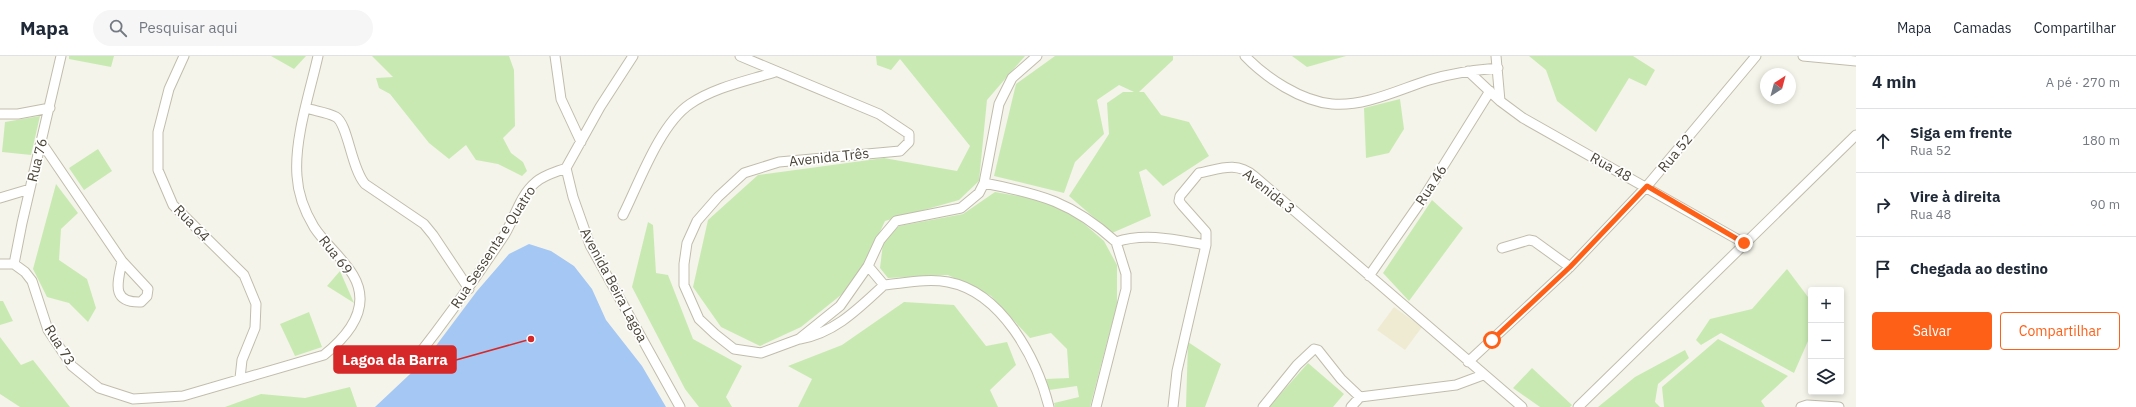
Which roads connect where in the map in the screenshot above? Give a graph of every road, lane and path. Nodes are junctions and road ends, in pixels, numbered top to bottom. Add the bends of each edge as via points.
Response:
1 (61, 56) edge
2 (184, 56) edge
3 (318, 56) edge
4 (554, 56) edge
5 (633, 56) edge
6 (740, 56) edge
7 (1038, 56) edge
8 (1245, 56) edge
9 (1496, 56) edge
10 (1756, 56) edge
11 (1803, 56) edge
12 (1856, 61) edge
13 (1498, 68) junction
14 (1468, 71) junction
15 (775, 72) junction
16 (1490, 91) junction
17 (1500, 101) junction
18 (50, 108) junction
19 (306, 108) junction
20 (0, 114) edge
21 (1856, 135) edge
22 (42, 142) junction
23 (581, 142) junction
24 (566, 168) junction
25 (984, 183) junction
26 (1647, 186) junction
27 (30, 189) junction
28 (0, 198) edge
29 (623, 215) dead end
30 (1116, 242) junction
31 (1744, 243) junction
32 (1206, 245) junction
33 (1502, 248) dead end
34 (122, 260) junction
35 (0, 264) edge
36 (14, 264) junction
37 (868, 266) junction
38 (1570, 267) junction
39 (1368, 276) junction
40 (884, 285) junction
41 (469, 290) junction
42 (799, 339) junction
43 (416, 358) dead end
44 (1468, 362) junction
45 (1483, 375) junction
46 (240, 378) junction
47 (1360, 397) junction
48 (680, 407) edge
49 (1049, 407) edge
50 (1096, 407) edge
51 (1173, 407) edge
52 (1263, 407) edge
53 (1351, 407) edge
54 (1522, 407) edge
55 (1578, 407) edge
56 (1801, 407) edge
57 (1839, 407) edge

1 - 18 street, Rua 76
2 - 46 street, Rua 64 via 169,89 158,132 158,170 173,205 244,275 256,304 255,328 242,360
3 - 19 street, Rua 69
4 - 23 street via 561,98
5 - 23 street
6 - 15 street, Avenida Três
7 - 25 street via 1012,78 999,104
8 - 14 street via 1259,71 1297,95 1332,104 1366,101 1430,80
9 - 13 street
10 - 26 street, Rua 52
11 - 12 street
13 - 14 street
13 - 17 street
14 - 16 street, Rua 48
15 - 29 street via 719,89 690,104 675,117 654,152
15 - 42 street, Avenida Três via 878,114 909,134 909,142 900,150 779,162 744,173 697,221 687,243 684,284 699,319 734,349 761,353
16 - 17 street, Rua 48
16 - 39 street, Rua 46 via 1422,200
17 - 26 street, Rua 48 via 1523,118
18 - 20 street via 18,114
18 - 22 street, Rua 76
19 - 41 street via 330,115 341,123 358,176 365,184 424,224
19 - 46 street, Rua 69 via 298,147 296,176 304,207 315,228 352,275 359,290 358,309 351,329 324,355
21 - 31 street
22 - 27 street, Rua 76
22 - 34 street
23 - 24 street
24 - 41 street, Rua Sessenta e Quatro via 540,179 525,193 510,226
24 - 48 street, Avenida Beira Lagoa via 590,245
25 - 30 street via 1031,192 1062,204 1084,216
25 - 37 street via 979,193 961,208 896,221 880,240
26 - 31 street, Rua 48
26 - 38 street, Rua 52
27 - 28 street
27 - 36 street, Rua 76
30 - 32 street via 1153,237
30 - 50 street via 1126,274 1126,289
31 - 55 street
32 - 39 street, Avenida 3 via 1206,232 1179,201 1180,196 1199,173 1227,167 1245,168
32 - 51 street, Avenida 3 via 1177,371
33 - 38 street via 1529,240 1534,241
34 - 34 street via 117,288 122,298 129,303 141,302 147,296 148,289
35 - 36 street
36 - 46 street, Rua 73 via 32,281 48,330 72,366 99,388 133,399 183,396
37 - 40 street
37 - 42 street via 840,306
38 - 44 street, Rua 52
39 - 44 street, Avenida 3
40 - 42 street via 843,321 822,334
40 - 49 street via 926,281 949,282 991,304 1027,348
41 - 43 street, Rua Sessenta e Quatro
44 - 45 street, Avenida 3
45 - 47 street via 1436,389
45 - 54 street, Avenida 3
47 - 52 street via 1318,350 1314,349 1297,365
47 - 53 street
56 - 57 street

